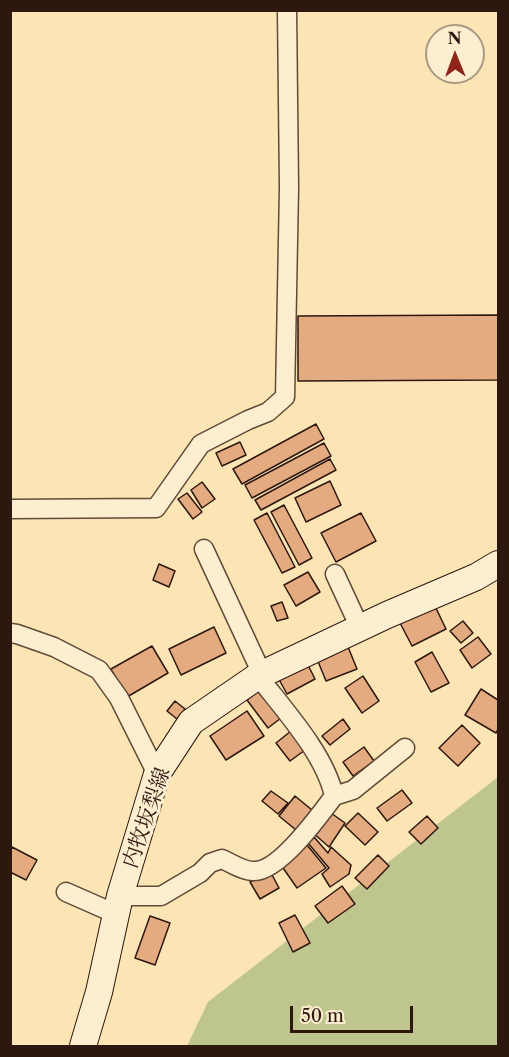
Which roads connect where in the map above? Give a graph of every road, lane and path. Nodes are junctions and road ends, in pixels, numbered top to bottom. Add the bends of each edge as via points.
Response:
1 (287, 10) edge
2 (10, 509) edge
3 (204, 549) dead end
4 (498, 564) edge
5 (335, 574) dead end
6 (360, 628) junction
7 (10, 633) edge
8 (260, 675) junction
9 (405, 748) dead end
10 (158, 774) junction
11 (334, 795) junction
12 (66, 892) dead end
13 (118, 905) junction
14 (83, 1047) edge

1 - 2 street via 285,397 268,412 201,444 156,508
3 - 8 street
4 - 6 main road, 内牧坂梨線
5 - 6 street
6 - 8 main road, 内牧坂梨線
7 - 10 street via 54,647 99,670 119,698
8 - 10 main road, 内牧坂梨線 via 191,722
8 - 11 street via 322,764
9 - 11 street via 353,790
10 - 13 main road, 内牧坂梨線
11 - 13 street via 319,817 271,865 254,872 222,859 161,896
12 - 13 street
13 - 14 main road, 内牧坂梨線

